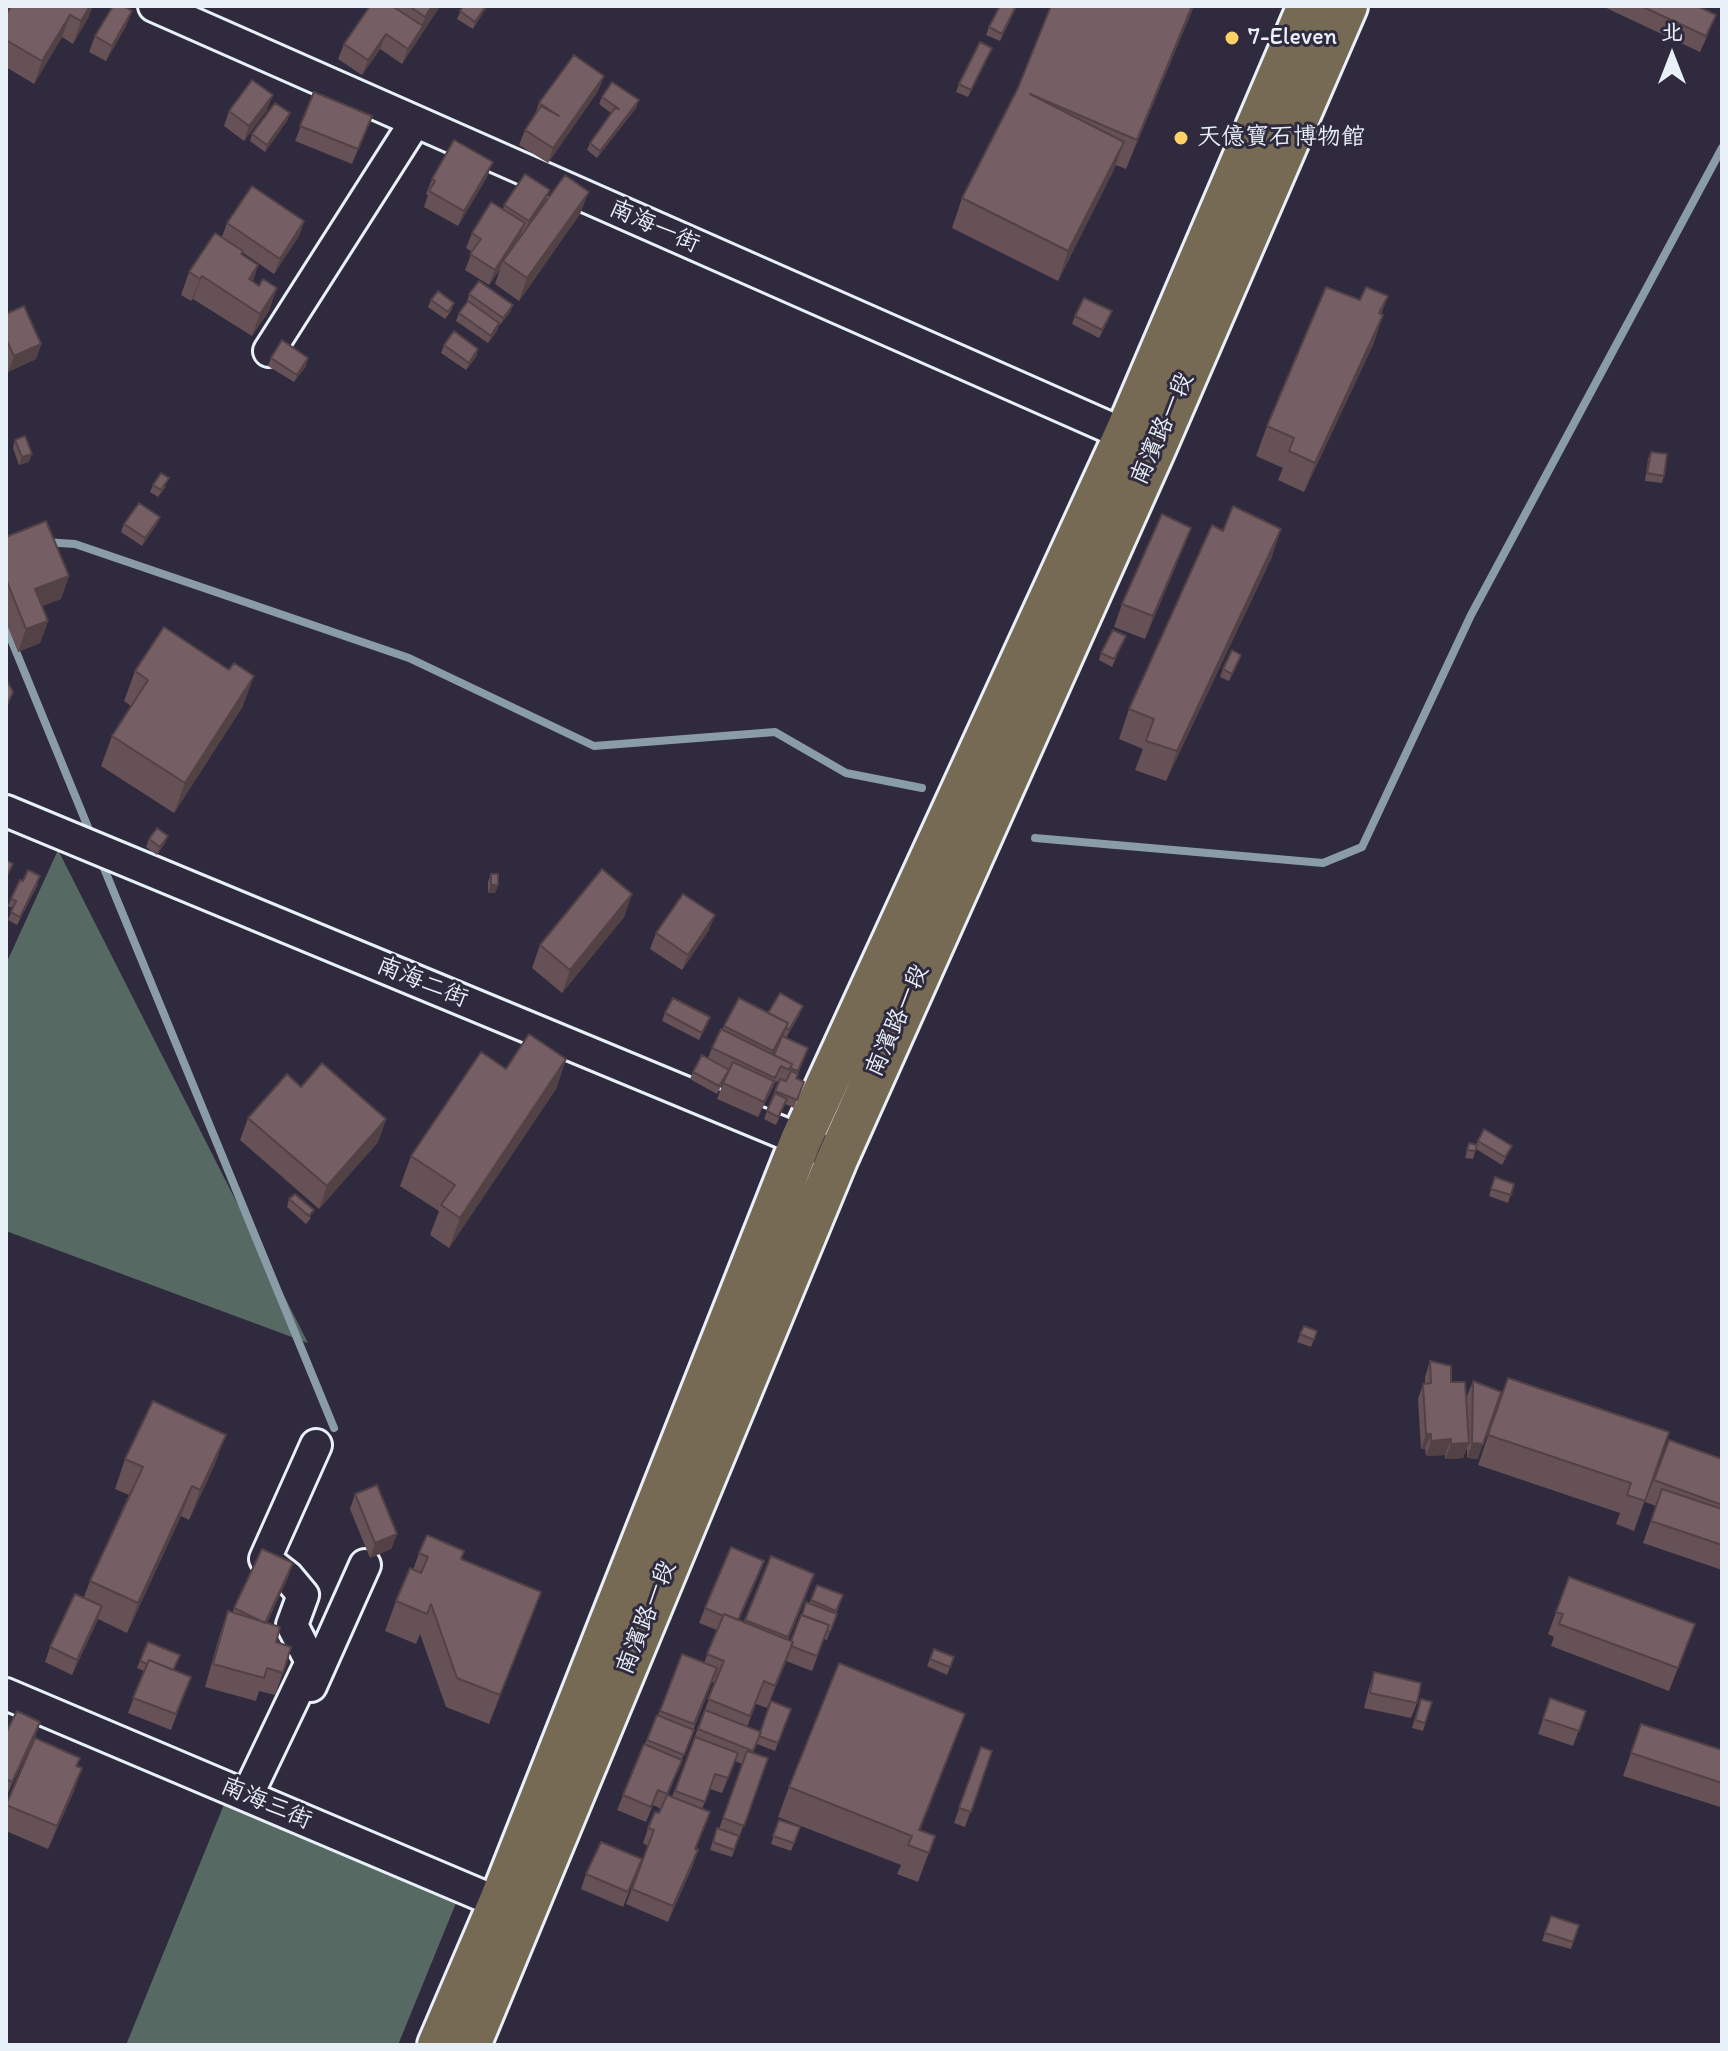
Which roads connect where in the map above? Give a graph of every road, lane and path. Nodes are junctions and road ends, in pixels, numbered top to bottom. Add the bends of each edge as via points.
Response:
1 (154, 6) edge
2 (1308, 6) edge
3 (1347, 6) edge
4 (415, 122) junction
5 (269, 351) dead end
6 (1140, 441) junction
7 (6, 811) edge
8 (801, 1140) junction
9 (838, 1157) junction
10 (316, 1445) dead end
11 (365, 1565) dead end
12 (6, 1694) edge
13 (253, 1798) junction
14 (512, 1908) junction
15 (438, 2045) edge
16 (470, 2045) edge

1 - 4 street, 南海一街
2 - 6 main road, 南濱路一段
3 - 6 main road, 南濱路一段
4 - 5 street
4 - 6 street, 南海一街
6 - 8 main road, 南濱路一段
6 - 9 main road, 南濱路一段
7 - 8 street, 南海二街
8 - 9 street, 南海二街
8 - 14 main road, 南濱路一段
9 - 14 main road, 南濱路一段
10 - 13 street via 265,1559 303,1595 292,1625 311,1662
11 - 13 street
12 - 13 street, 南海三街
13 - 14 street, 南海三街
14 - 15 main road, 南濱路一段
14 - 16 main road, 南濱路一段

